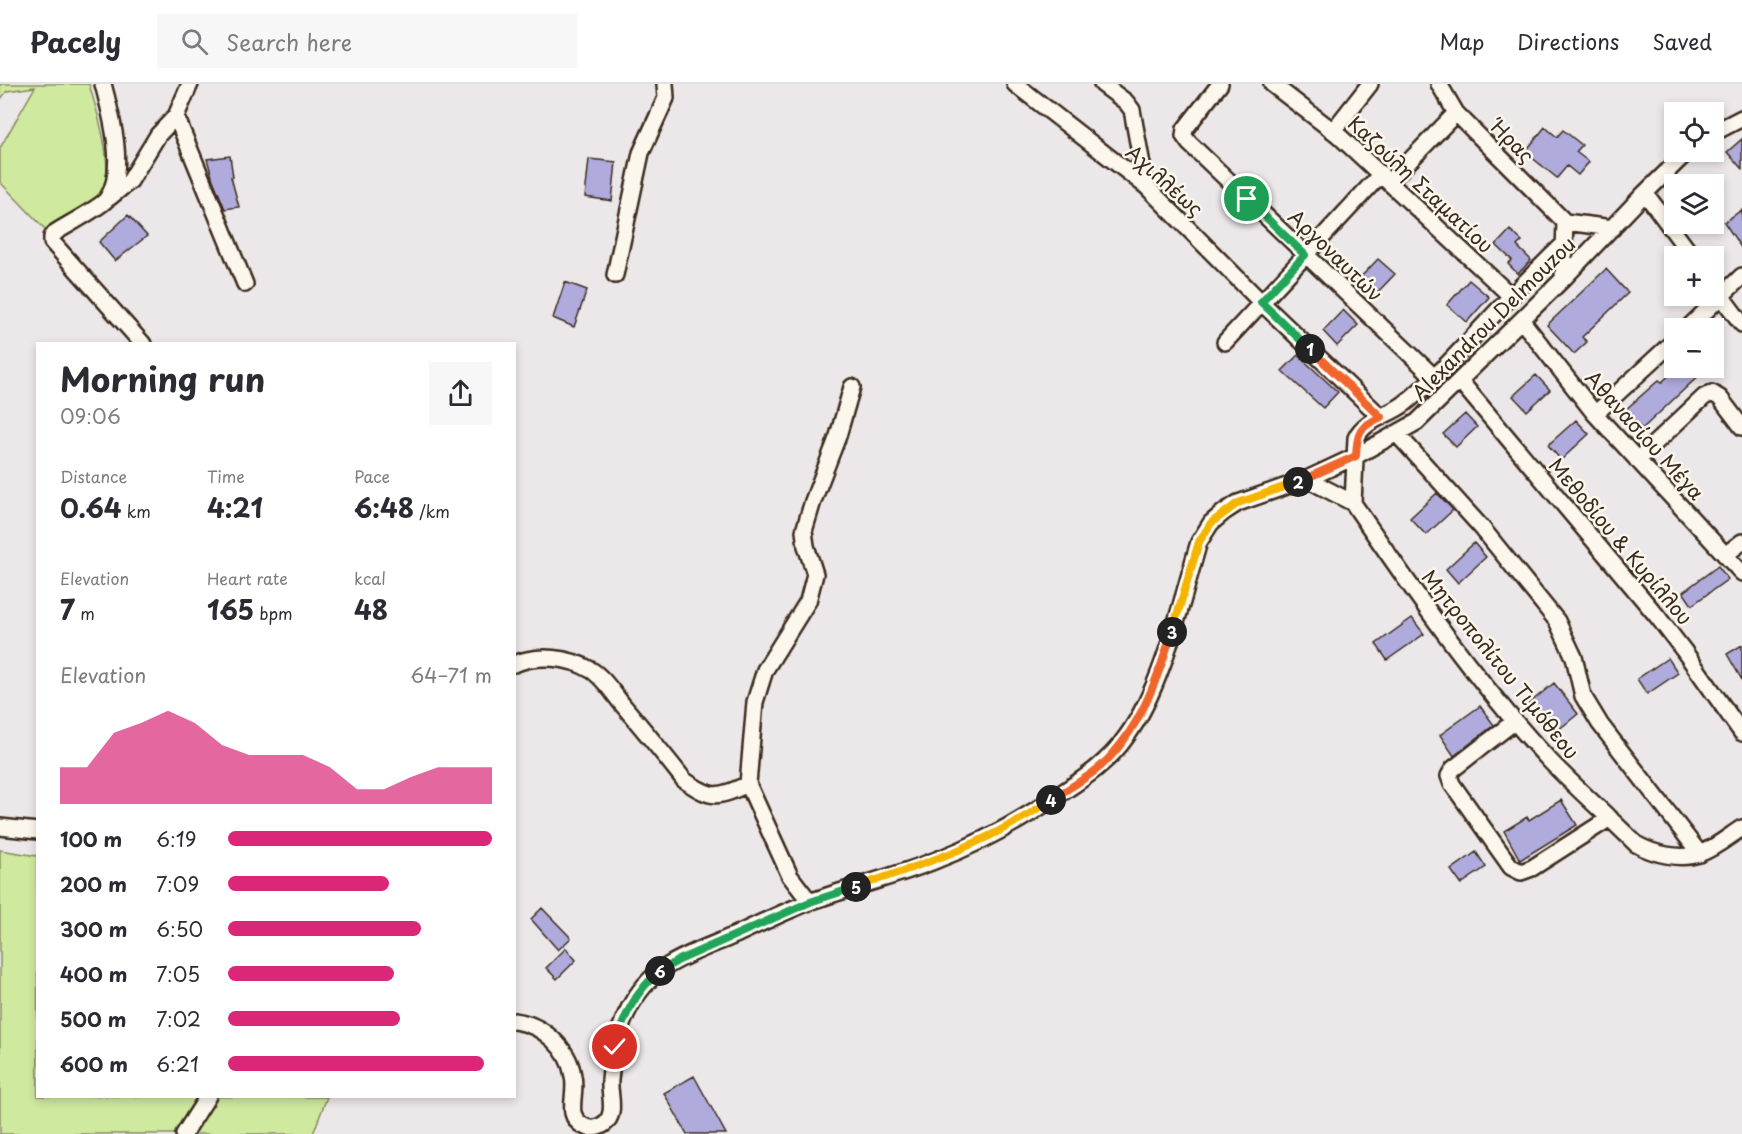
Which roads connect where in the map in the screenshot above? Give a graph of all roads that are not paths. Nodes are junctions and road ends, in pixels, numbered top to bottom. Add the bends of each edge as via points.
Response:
1 (103, 84) edge
2 (190, 84) edge
3 (665, 84) edge
4 (1015, 84) edge
5 (1102, 84) edge
6 (1221, 84) edge
7 (1272, 84) edge
8 (1371, 84) edge
9 (1439, 84) edge
10 (1456, 113) junction
11 (176, 116) junction
12 (1742, 118) edge
13 (1724, 127) edge
14 (1333, 130) junction
15 (1677, 162) edge
16 (1385, 178) junction
17 (1146, 186) junction
18 (1645, 193) junction
19 (106, 200) junction
20 (1565, 222) junction
21 (1613, 228) junction
22 (1564, 244) junction
23 (1685, 246) edge
24 (1305, 255) junction
25 (615, 275) dead end
26 (1742, 276) edge
27 (1563, 279) junction
28 (245, 284) dead end
29 (1724, 287) edge
30 (1511, 296) junction
31 (1724, 299) edge
32 (1261, 302) junction
33 (1706, 306) edge
34 (1696, 318) edge
35 (1522, 321) junction
36 (1742, 324) edge
37 (141, 342) edge
38 (1225, 342) dead end
39 (1664, 350) edge
40 (1434, 377) junction
41 (1460, 381) junction
42 (852, 387) dead end
43 (1594, 414) junction
44 (1381, 417) junction
45 (1742, 427) edge
46 (1397, 434) junction
47 (1356, 456) junction
48 (1637, 460) junction
49 (1307, 478) junction
50 (1353, 503) junction
51 (1742, 542) edge
52 (1725, 555) junction
53 (1742, 573) edge
54 (516, 663) edge
55 (1515, 721) junction
56 (1742, 733) edge
57 (748, 784) junction
58 (1610, 818) junction
59 (0, 827) edge
60 (1742, 828) edge
61 (36, 831) edge
62 (1700, 854) junction
63 (810, 902) junction
64 (516, 1021) edge
65 (207, 1098) edge
66 (184, 1134) edge

1 - 19 street via 113,123 116,160 115,180
2 - 11 street
3 - 25 street via 666,98 641,153
4 - 17 street, Αχιλλέως
5 - 17 street via 1132,110
6 - 24 street, Αργοναυτών via 1185,129 1184,136
7 - 14 street, Καζούλη Σταματίου
8 - 14 street
9 - 10 street, Ήρας
10 - 16 street
10 - 20 street, Ήρας
11 - 19 street via 158,135 130,181
11 - 28 street
12 - 13 street
14 - 16 street, Καζούλη Σταματίου
15 - 18 street, Alexandrou Delmouzou
16 - 24 street
16 - 30 street, Καζούλη Σταματίου
17 - 32 street, Αχιλλέως
18 - 21 street, Alexandrou Delmouzou
18 - 23 street
19 - 37 street via 56,231 52,242
20 - 21 street
20 - 22 street
21 - 27 street, Alexandrou Delmouzou
22 - 27 street
22 - 30 street
24 - 32 street
24 - 40 street, Αργοναυτών
26 - 29 street
27 - 35 street, Alexandrou Delmouzou
30 - 40 street
31 - 36 street
32 - 38 street
32 - 44 street, Αχιλλέως
33 - 34 street
35 - 41 street, Alexandrou Delmouzou
35 - 43 street, Αθανασίου Μέγα
39 - 43 street
40 - 44 street via 1404,404
41 - 46 street, Alexandrou Delmouzou via 1417,422
41 - 56 street, Μεθοδίου & Κυρίλλου via 1657,616
42 - 57 street via 804,531 815,574 808,601 765,670 755,702
43 - 48 street, Αθανασίου Μέγα
44 - 47 street via 1360,431
45 - 48 street via 1712,393
46 - 47 street, Alexandrou Delmouzou
46 - 62 street via 1482,528 1557,621 1574,657 1587,704
47 - 49 street, Alexandrou Delmouzou
47 - 50 street
48 - 52 street, Αθανασίου Μέγα
49 - 50 street
49 - 63 street, Alexandrou Delmouzou via 1238,503 1206,529 1160,672 1128,736 1099,768 1024,818 973,845
50 - 55 street, Μητροπολίτου Τιμόθεου via 1455,648
51 - 52 street
52 - 53 street, Αθανασίου Μέγα
54 - 57 street via 553,658 593,670 684,780 713,796
55 - 58 street, Μητροπολίτου Τιμόθεου
55 - 58 street via 1449,776 1511,867 1521,872 1532,868
57 - 63 street via 790,876
58 - 62 street, Μητροπολίτου Τιμόθεου via 1644,848 1683,856
59 - 61 street
60 - 62 street
63 - 64 street, Alexandrou Delmouzou via 679,960 644,987 619,1034 610,1076 612,1110 602,1126 584,1126 575,1117 573,1075 559,1047 533,1025
65 - 66 street

